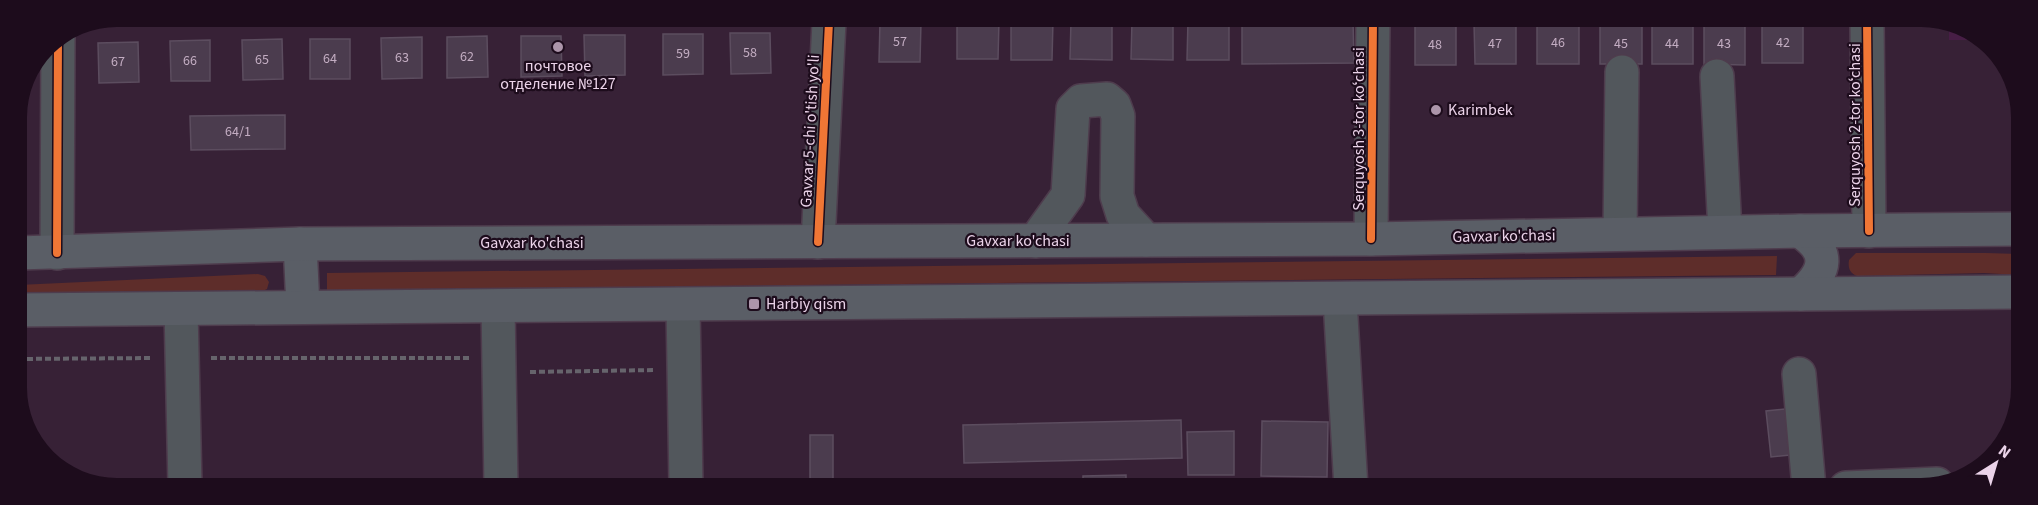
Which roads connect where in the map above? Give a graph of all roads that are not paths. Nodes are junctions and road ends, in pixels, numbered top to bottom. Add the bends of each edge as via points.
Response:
1 (829, 27) edge
2 (1373, 27) edge
3 (1867, 27) edge
4 (58, 49) edge
5 (1622, 72) dead end
6 (1717, 76) dead end
7 (2011, 229) edge
8 (1800, 231) junction
9 (1869, 231) junction
10 (1725, 232) junction
11 (1620, 234) junction
12 (1371, 239) junction
13 (1146, 240) junction
14 (1035, 241) junction
15 (818, 243) junction
16 (300, 244) junction
17 (27, 253) edge
18 (57, 253) junction
19 (2011, 292) edge
20 (1802, 294) junction
21 (1340, 300) junction
22 (683, 305) junction
23 (498, 306) junction
24 (303, 307) junction
25 (181, 309) junction
26 (27, 310) edge
27 (1800, 374) dead end
28 (184, 478) edge
29 (501, 478) edge
30 (686, 478) edge
31 (1350, 478) edge
32 (1808, 478) edge

1 - 15 street, Gavxar 5-chi o'tish yo'li
2 - 12 street, Serquyosh 3-tor koʻchasi
3 - 9 street, Serquyosh 2-tor koʻchasi
4 - 18 street
5 - 11 street
6 - 10 street
7 - 9 main road, Gavxar ko'chasi
8 - 9 main road, Gavxar ko'chasi
8 - 10 main road, Gavxar ko'chasi
8 - 20 main road via 1815,244 1822,261 1818,278
10 - 11 main road, Gavxar ko'chasi
11 - 12 main road, Gavxar ko'chasi
12 - 13 main road, Gavxar ko'chasi
13 - 14 main road, Gavxar ko'chasi
13 - 14 street via 1124,215 1118,196 1118,116 1107,99 1081,101 1073,109 1068,195
14 - 15 main road, Gavxar ko'chasi
15 - 16 main road, Gavxar ko'chasi
16 - 18 main road, Gavxar ko'chasi
16 - 24 main road
17 - 18 main road, Gavxar ko'chasi
19 - 20 main road
20 - 21 main road
21 - 22 main road
21 - 31 street
22 - 23 main road
22 - 30 street
23 - 24 main road
23 - 29 street
24 - 25 main road
25 - 26 main road
25 - 28 street
27 - 32 street

